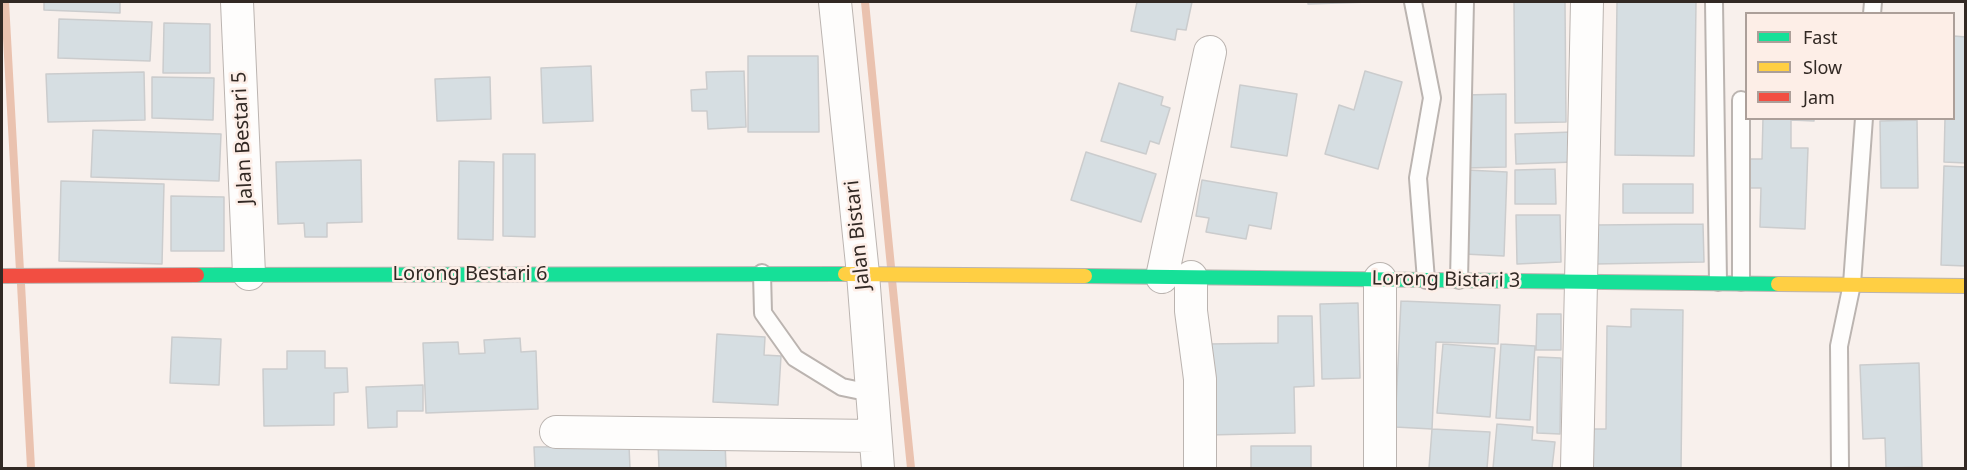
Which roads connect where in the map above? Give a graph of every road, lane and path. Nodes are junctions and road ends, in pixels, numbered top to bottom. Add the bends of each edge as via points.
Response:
1 (237, 2) edge
2 (835, 2) edge
3 (1413, 2) edge
4 (1465, 2) edge
5 (1587, 2) edge
6 (1714, 2) edge
7 (1210, 52) dead end
8 (1741, 100) dead end
9 (1864, 120) edge
10 (762, 273) junction
11 (249, 274) junction
12 (874, 274) junction
13 (927, 275) joint
14 (2, 276) edge
15 (1177, 277) junction
16 (1380, 279) junction
17 (1426, 280) junction
18 (1459, 280) junction
19 (1581, 281) junction
20 (1718, 282) junction
21 (1741, 282) junction
22 (1852, 284) junction
23 (1965, 286) edge
24 (871, 393) junction
25 (556, 432) dead end
26 (874, 436) junction
27 (878, 468) edge
28 (1200, 468) edge
29 (1380, 468) edge
30 (1577, 468) edge
31 (1840, 468) edge

1 - 11 street, Jalan Bestari 5
2 - 12 street, Jalan Bistari
3 - 17 lane via 1432,98 1418,178
4 - 18 lane
5 - 19 street
6 - 20 lane
7 - 15 street
8 - 21 lane
9 - 22 lane
10 - 11 street, Lorong Bestari 6
10 - 12 street, Lorong Bestari 6
10 - 24 lane via 764,313 795,358 842,387
11 - 14 street, Lorong Bestari 6
12 - 13 street, Lorong Bestari 6
12 - 24 street, Jalan Bistari
13 - 15 street, Lorong Bistari 3
15 - 16 street, Lorong Bistari 3
15 - 28 street via 1191,311 1200,379
16 - 17 street, Lorong Bistari 3
16 - 29 street
17 - 18 street, Lorong Bistari 3
18 - 19 street, Lorong Bistari 3
19 - 20 street, Lorong Bistari 3
19 - 30 street
20 - 21 street, Lorong Bistari 3
21 - 22 street, Lorong Bistari 3
22 - 23 street, Lorong Bistari 3
22 - 31 lane via 1839,346
24 - 26 street, Jalan Bistari
25 - 26 street
26 - 27 street, Jalan Bistari

